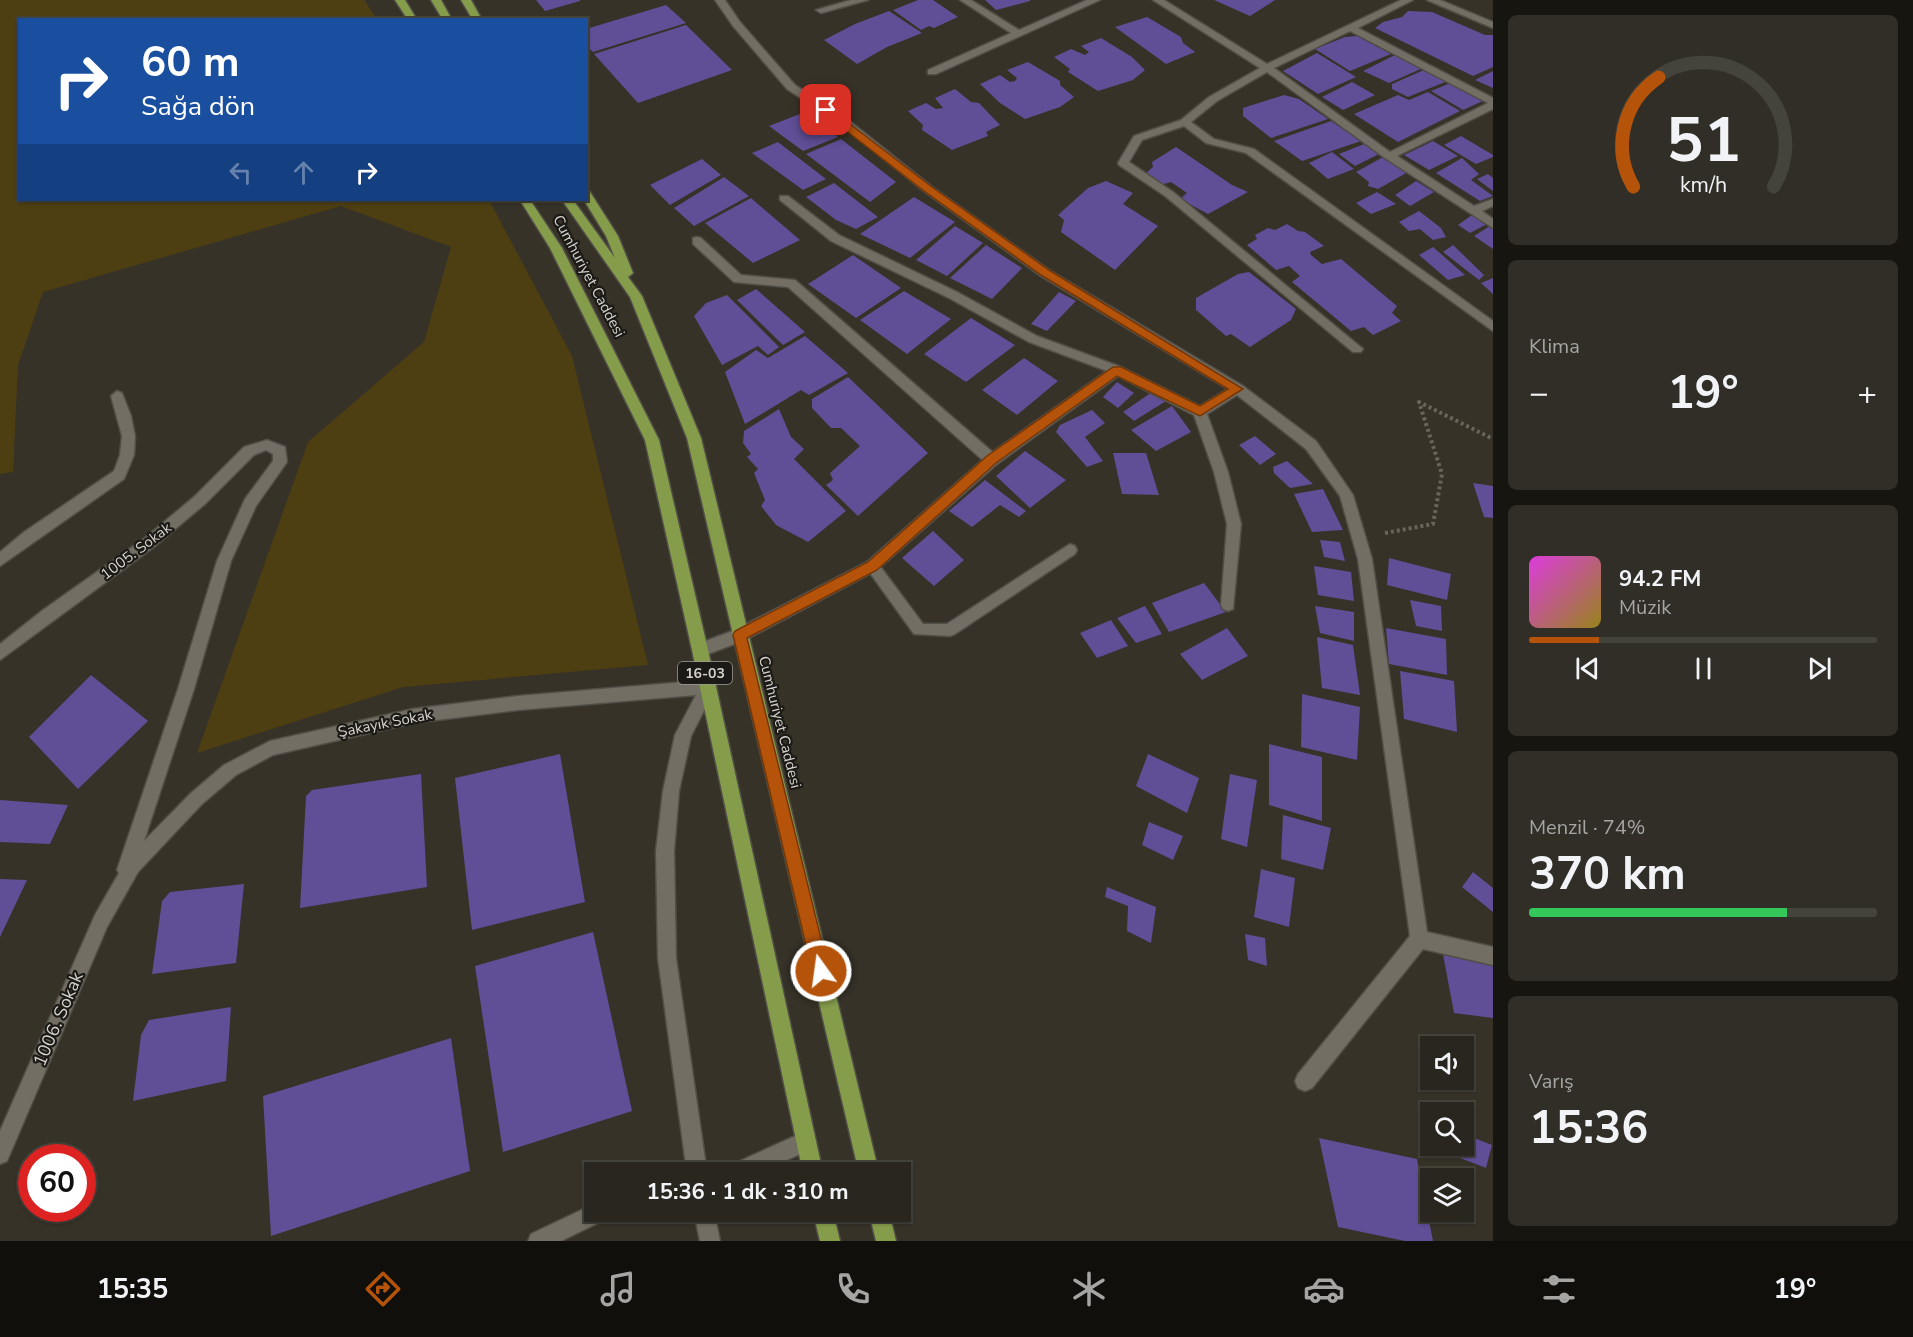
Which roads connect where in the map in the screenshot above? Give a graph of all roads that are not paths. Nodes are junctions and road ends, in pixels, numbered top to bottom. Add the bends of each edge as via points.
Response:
1 (400, 0) edge
2 (436, 0) edge
3 (466, 0) edge
4 (720, 0) edge
5 (863, 0) edge
6 (965, 0) edge
7 (1095, 0) edge
8 (1158, 0) edge
9 (1408, 0) edge
10 (1432, 0) edge
11 (821, 10) dead end
12 (412, 18) edge
13 (447, 18) edge
14 (477, 18) edge
15 (1493, 25) edge
16 (1349, 27) junction
17 (1018, 34) junction
18 (1267, 68) junction
19 (932, 72) dead end
20 (1493, 104) edge
21 (1185, 122) junction
22 (1389, 156) junction
23 (588, 197) edge
24 (784, 198) dead end
25 (526, 201) edge
26 (569, 201) edge
27 (1493, 202) edge
28 (1473, 212) junction
29 (1493, 224) edge
30 (697, 241) dead end
31 (636, 296) junction
32 (1493, 327) edge
33 (1358, 349) dead end
34 (1117, 370) junction
35 (1238, 389) junction
36 (117, 396) dead end
37 (1200, 412) junction
38 (992, 460) junction
39 (1070, 550) dead end
40 (0, 560) edge
41 (872, 566) junction
42 (1227, 605) dead end
43 (740, 635) junction
44 (700, 650) junction
45 (0, 653) edge
46 (708, 687) junction
47 (120, 887) junction
48 (1419, 939) junction
49 (1493, 956) edge
50 (1305, 1081) dead end
51 (806, 1141) junction
52 (0, 1154) edge
53 (695, 1162) edge
54 (760, 1162) edge
55 (811, 1162) edge
56 (866, 1162) edge
57 (584, 1219) edge
58 (706, 1222) edge
59 (825, 1222) edge
60 (881, 1222) edge
61 (538, 1241) edge
62 (710, 1241) edge
63 (830, 1241) edge
64 (886, 1241) edge

1 - 12 main road
2 - 13 main road
3 - 14 main road
4 - 35 street via 791,87 843,121 928,189 1045,273
5 - 11 street
6 - 17 street
7 - 17 street
8 - 18 street
9 - 16 street
10 - 15 street
16 - 18 street
16 - 20 street
17 - 19 street
18 - 21 street via 1213,99
18 - 22 street
20 - 22 street
21 - 32 street via 1210,141 1250,152
21 - 33 street via 1138,138 1122,163 1169,194
22 - 28 street
23 - 31 main road via 612,236
24 - 34 street via 835,238 1033,339
25 - 44 main road, Cumhuriyet Caddesi / 16-03 via 555,248 652,440
26 - 31 main road, Cumhuriyet Caddesi / 16-03
27 - 28 street
28 - 29 street
30 - 38 street via 738,279 791,283
31 - 43 main road, Cumhuriyet Caddesi / 16-03 via 694,438
34 - 37 street
34 - 38 street
35 - 37 street
35 - 48 street via 1311,445 1346,495 1365,559
36 - 40 street via 129,434 129,453 119,475
37 - 42 street via 1234,524
38 - 41 street
39 - 41 street via 950,630 919,630
41 - 43 street
43 - 44 street
43 - 56 main road, Cumhuriyet Caddesi / 16-03
44 - 46 main road, Cumhuriyet Caddesi / 16-03
45 - 47 street, 1005. Sokak via 150,542 249,451 267,445 280,451 280,462 250,503 224,561
46 - 47 street, Şakayık Sokak via 413,716 270,748 230,770 196,799 132,866
46 - 51 main road, Cumhuriyet Caddesi / 16-03
46 - 53 street via 683,735 671,791 665,851 667,958
47 - 52 street, 1006. Sokak via 101,921
48 - 49 street
48 - 50 street
51 - 54 street
51 - 55 main road, Cumhuriyet Caddesi / 16-03
57 - 61 street
58 - 62 street
59 - 63 main road
60 - 64 main road

